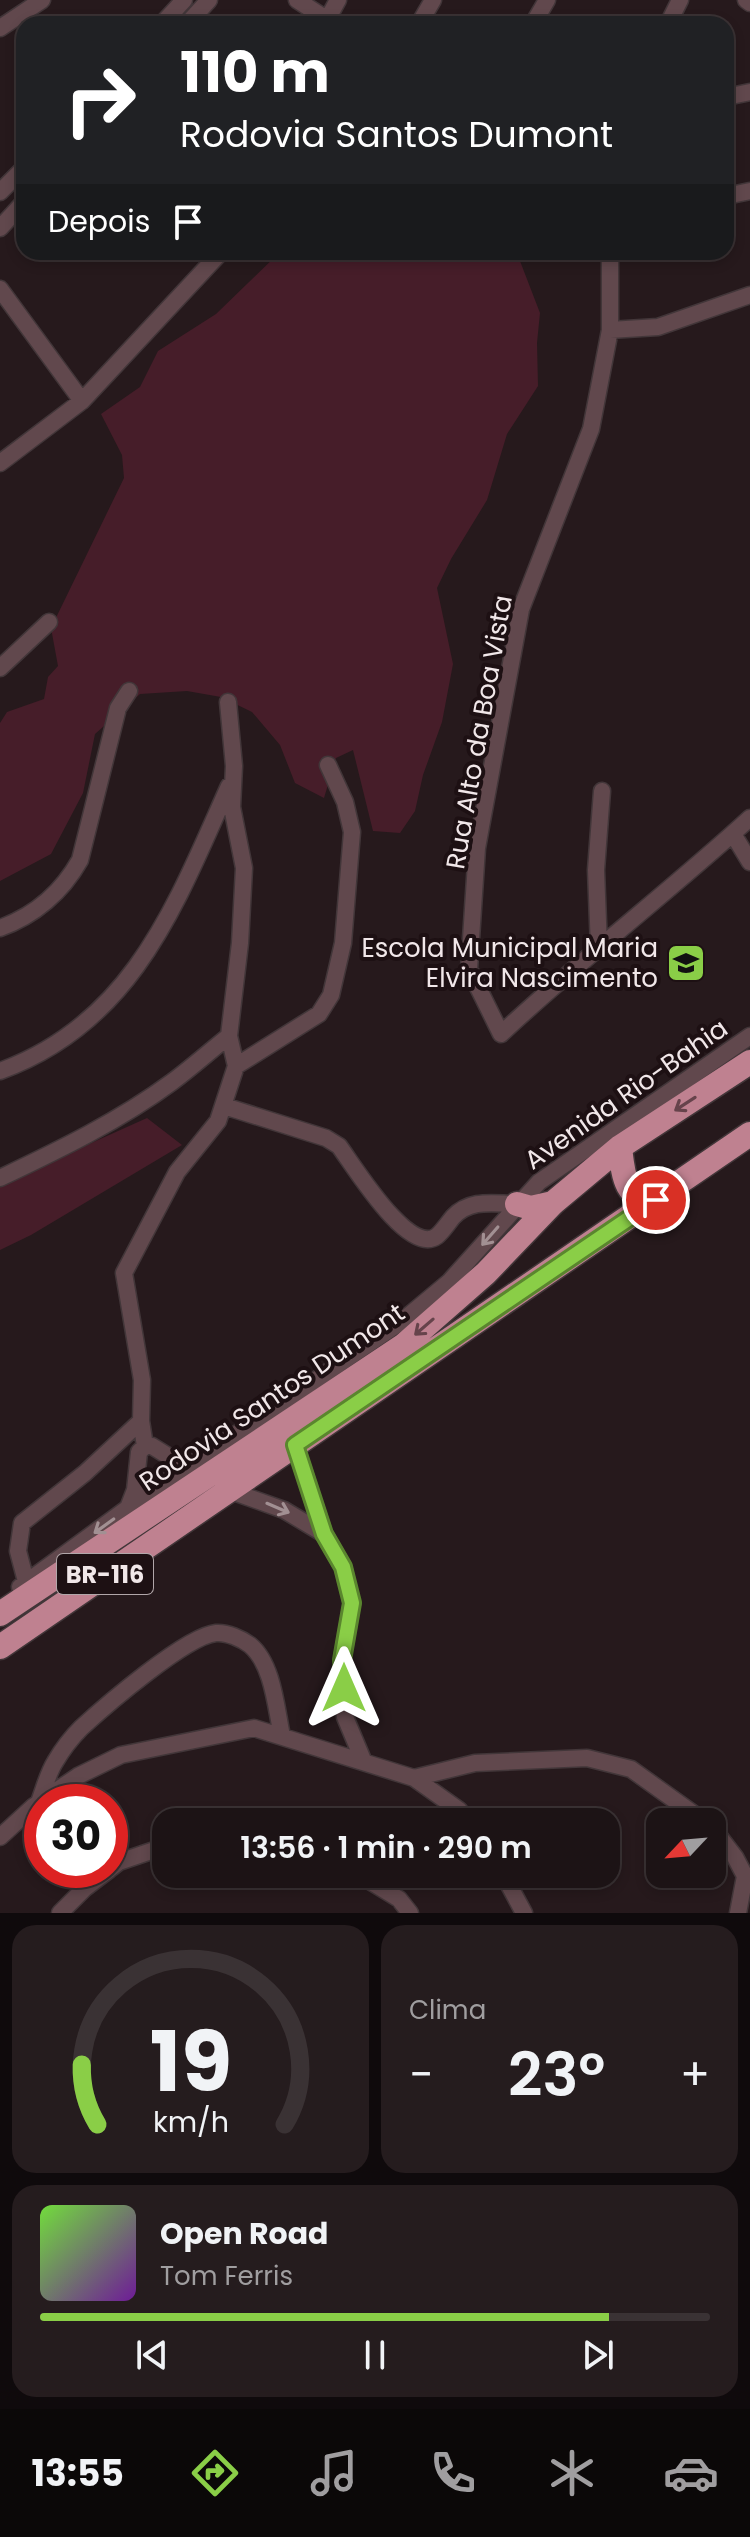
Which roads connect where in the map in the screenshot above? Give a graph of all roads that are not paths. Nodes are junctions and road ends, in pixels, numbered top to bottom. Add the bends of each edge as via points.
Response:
1 (42, 0) edge
2 (184, 0) edge
3 (209, 0) edge
4 (297, 0) edge
5 (18, 16) edge
6 (169, 16) edge
7 (194, 16) edge
8 (322, 16) edge
9 (16, 176) edge
10 (0, 192) edge
11 (16, 211) edge
12 (0, 228) edge
13 (214, 260) edge
14 (610, 260) edge
15 (0, 289) edge
16 (750, 295) edge
17 (610, 330) junction
18 (82, 401) junction
19 (0, 463) edge
20 (49, 622) dead end
21 (0, 668) edge
22 (129, 691) dead end
23 (228, 702) dead end
24 (328, 765) dead end
25 (231, 781) junction
26 (602, 791) dead end
27 (750, 818) edge
28 (733, 834) junction
29 (750, 862) edge
30 (0, 928) edge
31 (599, 948) junction
32 (229, 1036) junction
33 (750, 1036) edge
34 (750, 1062) edge
35 (236, 1066) junction
36 (0, 1071) edge
37 (224, 1106) junction
38 (628, 1134) junction
39 (750, 1134) edge
40 (0, 1178) edge
41 (656, 1200) junction
42 (553, 1203) junction
43 (517, 1204) junction
44 (141, 1421) junction
45 (295, 1445) junction
46 (145, 1446) junction
47 (194, 1465) junction
48 (228, 1490) junction
49 (128, 1508) junction
50 (324, 1534) junction
51 (28, 1589) junction
52 (0, 1600) edge
53 (0, 1614) edge
54 (0, 1647) edge
55 (282, 1736) junction
56 (363, 1760) junction
57 (414, 1778) junction
58 (46, 1784) edge
59 (66, 1784) edge
60 (456, 1808) edge
61 (685, 1808) edge
62 (24, 1816) edge
63 (0, 1837) edge
64 (726, 1845) edge
65 (152, 1851) edge
66 (128, 1859) edge
67 (85, 1888) edge
68 (381, 1888) edge
69 (511, 1888) edge
70 (60, 1913) edge
71 (410, 1913) edge
72 (524, 1913) edge
73 (738, 1913) edge

1 - 5 street
2 - 6 street
3 - 7 street
4 - 8 street
9 - 10 street
11 - 12 street
13 - 18 street
14 - 17 street, Rua Alto da Boa Vista
15 - 18 street
16 - 17 street via 658,327
17 - 31 street, Rua Alto da Boa Vista via 591,429 521,609 477,848 469,969 501,1034
18 - 19 street
20 - 21 street
22 - 30 street via 118,708 80,860 42,906
23 - 25 street
24 - 35 street via 352,832 343,943 331,995 319,1014
25 - 32 street via 244,868
25 - 36 street via 178,900 125,984 74,1033
26 - 31 street via 596,870
27 - 28 street
28 - 29 street
28 - 31 street
32 - 35 street
32 - 40 street via 138,1105
33 - 38 street, Avenida Rio-Bahia
34 -> 38 highway, Rodovia Santos Dumont / BR-116
35 - 37 street
37 - 43 street via 339,1146 400,1227 417,1239 438,1236 456,1214 477,1202
37 - 44 street via 177,1172 124,1273 142,1380
38 - 41 highway via 624,1176 631,1193
38 - 42 highway, Rodovia Santos Dumont / BR-116
38 - 43 street, Avenida Rio-Bahia via 539,1182
39 - 41 highway, Rodovia Santos Dumont / BR-116
41 - 45 highway, Rodovia Santos Dumont / BR-116
42 - 43 highway via 531,1208
42 -> 51 highway, Rodovia Santos Dumont / BR-116 via 486,1273 404,1345
43 -> 47 street, Avenida Rio-Bahia via 449,1282 401,1322
44 - 46 street
44 - 51 street via 22,1523 18,1551
45 - 48 highway, Rodovia Santos Dumont / BR-116
45 - 50 street
46 - 47 street
46 - 49 street via 139,1452
47 - 49 street, Avenida Rio-Bahia
48 -> 50 street via 284,1510
48 - 54 highway, Rodovia Santos Dumont / BR-116
49 -> 51 street, Avenida Rio-Bahia
50 - 56 street via 343,1567 352,1603 342,1660 345,1717
51 - 52 street, Avenida Rio-Bahia
51 - 53 highway, Rodovia Santos Dumont / BR-116
55 - 56 street
55 - 58 street via 258,1653 235,1636 216,1633 154,1669 79,1730 54,1763
55 - 59 street via 254,1728 121,1755
56 - 57 street
57 - 60 street
57 - 61 street via 475,1763 587,1758 631,1769
62 - 63 street
64 - 73 street via 745,1876
65 - 66 street
67 - 70 street
68 - 71 street
69 - 72 street

